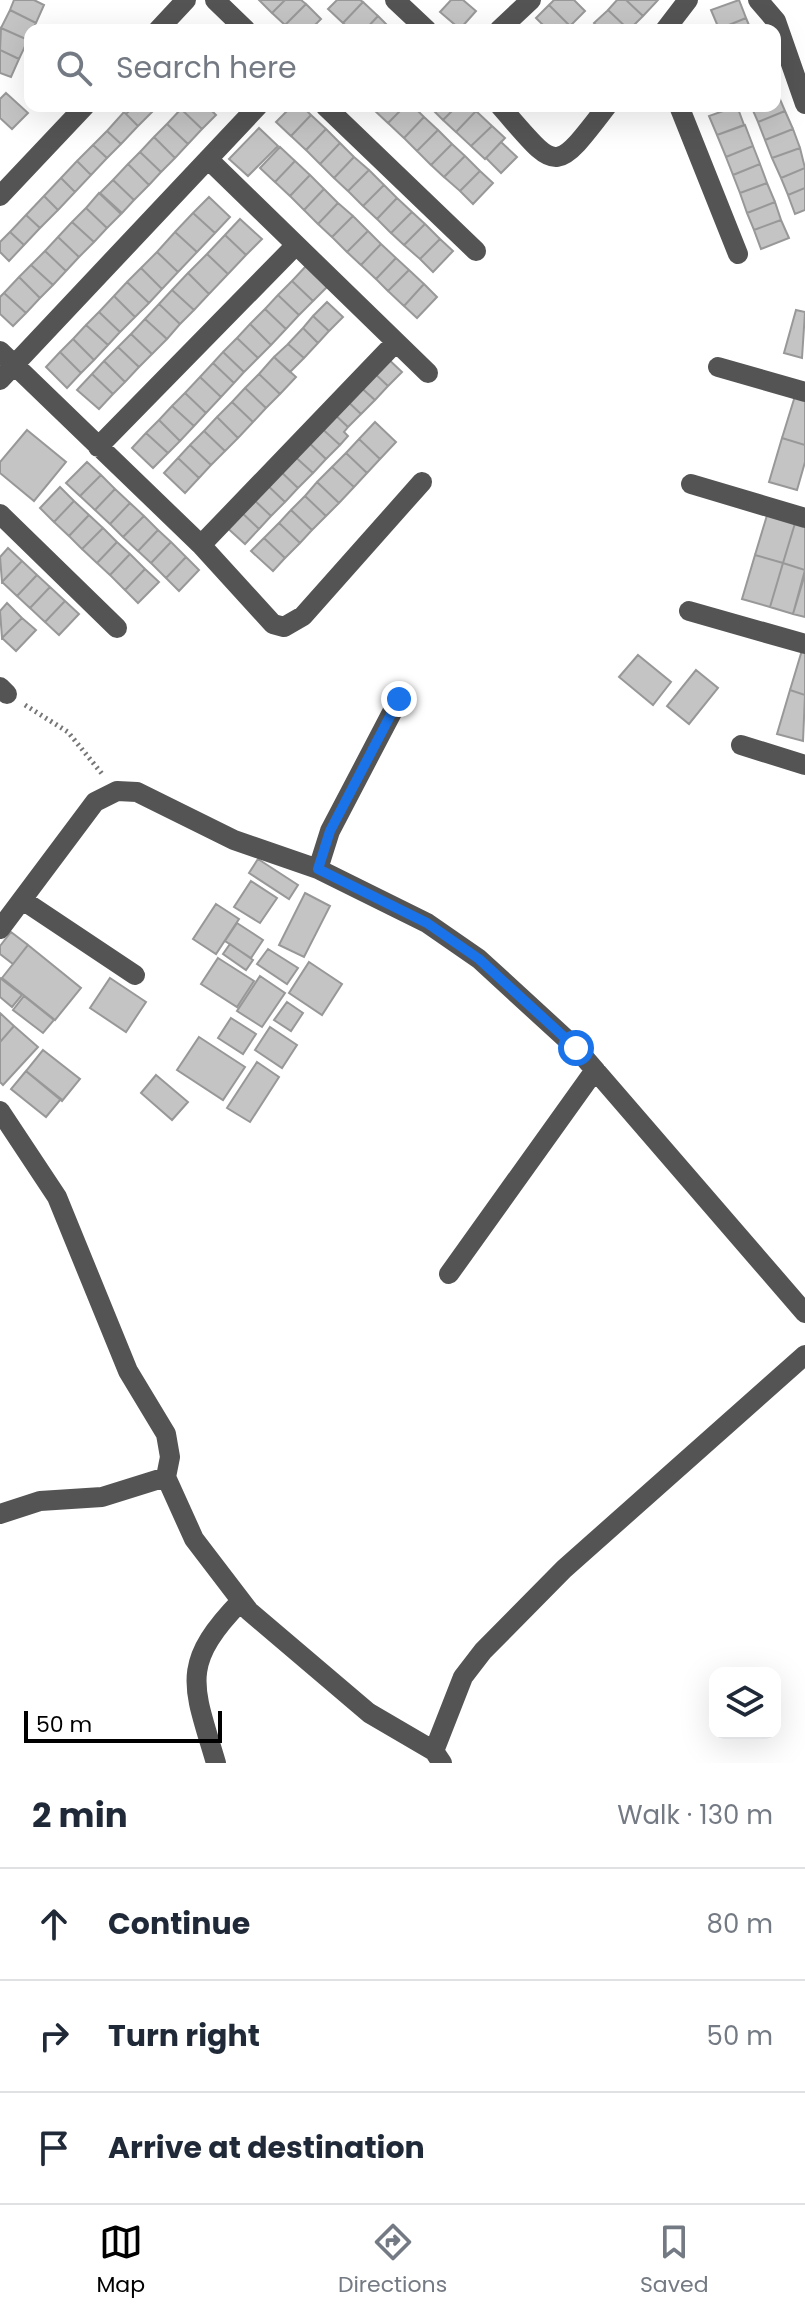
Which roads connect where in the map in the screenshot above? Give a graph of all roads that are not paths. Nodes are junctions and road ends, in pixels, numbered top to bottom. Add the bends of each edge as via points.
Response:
1 (186, 0) edge
2 (215, 0) edge
3 (395, 0) edge
4 (531, 0) edge
5 (688, 0) edge
6 (758, 0) edge
7 (164, 24) edge
8 (240, 24) edge
9 (421, 24) edge
10 (505, 24) edge
11 (670, 24) edge
12 (777, 24) edge
13 (781, 35) edge
14 (805, 104) edge
15 (79, 112) edge
16 (252, 112) edge
17 (331, 112) edge
18 (505, 112) edge
19 (602, 112) edge
20 (681, 112) edge
21 (208, 159) junction
22 (0, 196) edge
23 (296, 245) junction
24 (476, 251) dead end
25 (738, 254) dead end
26 (396, 342) junction
27 (5, 365) edge
28 (718, 367) dead end
29 (428, 373) dead end
30 (805, 392) edge
31 (98, 447) junction
32 (422, 482) dead end
33 (691, 484) dead end
34 (0, 514) edge
35 (805, 518) edge
36 (201, 545) junction
37 (689, 611) dead end
38 (117, 628) dead end
39 (805, 644) edge
40 (399, 699) dead end
41 (741, 745) dead end
42 (805, 765) edge
43 (318, 869) junction
44 (24, 901) junction
45 (0, 929) edge
46 (135, 975) dead end
47 (595, 1070) junction
48 (0, 1111) edge
49 (449, 1274) dead end
50 (805, 1313) edge
51 (805, 1355) edge
52 (166, 1477) junction
53 (0, 1514) edge
54 (241, 1601) junction
55 (438, 1757) edge
56 (216, 1763) edge

1 - 7 street
2 - 8 street
3 - 9 street
4 - 10 street
5 - 11 street
6 - 12 street
13 - 14 street
15 - 22 street
16 - 21 street
17 - 24 street
18 - 19 street via 542,154 557,158 571,153
20 - 25 street
21 - 23 street
21 - 27 street
23 - 26 street
23 - 31 street
26 - 29 street
26 - 36 street
27 - 31 street
28 - 30 street
31 - 36 street
32 - 36 street via 303,616 284,627 273,624
33 - 35 street
34 - 38 street
37 - 39 street
40 - 43 street via 330,831
41 - 42 street
43 - 44 street via 234,840 137,792 117,791 95,802
43 - 47 street via 427,923 479,959
44 - 45 street
44 - 46 street
47 - 49 street
47 - 50 street
48 - 52 street via 57,1197 128,1371 166,1434
51 - 55 street via 564,1569 483,1651 463,1677
52 - 53 street via 102,1497 40,1501
52 - 54 street via 194,1539
54 - 55 street via 369,1713
54 - 56 street via 201,1653 195,1689

